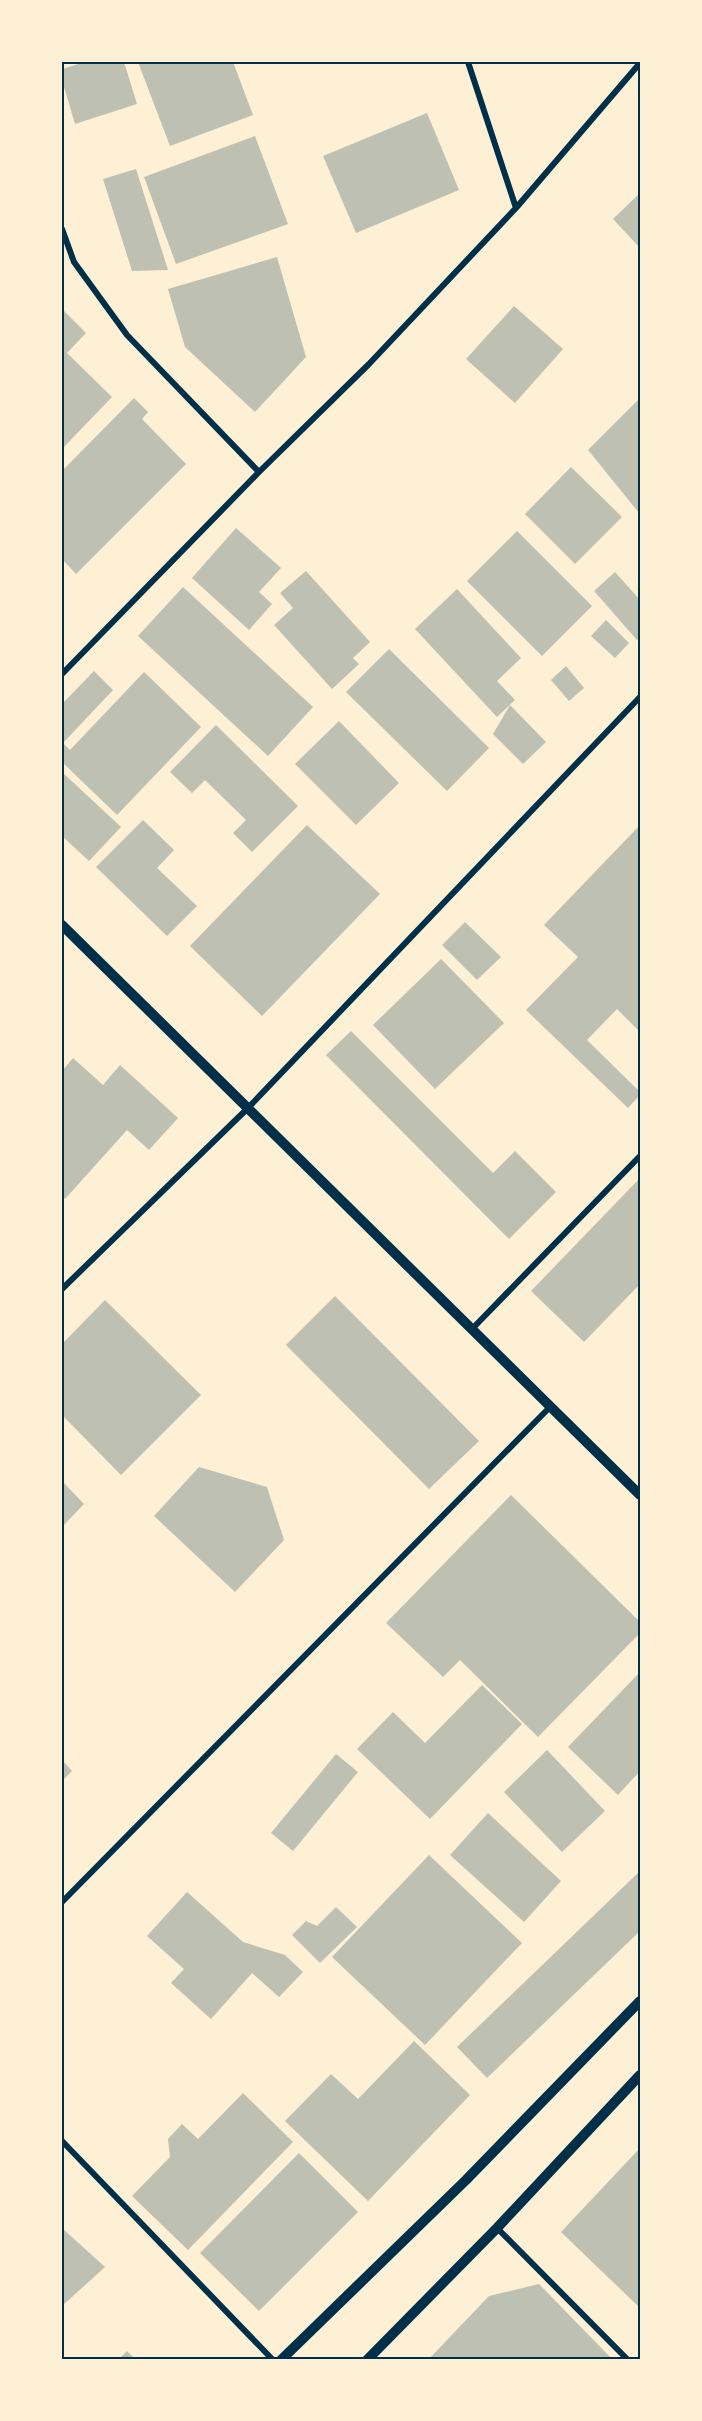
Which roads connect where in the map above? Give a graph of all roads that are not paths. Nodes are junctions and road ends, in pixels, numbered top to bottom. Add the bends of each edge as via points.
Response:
1 (468, 62) edge
2 (640, 63) edge
3 (516, 208) junction
4 (62, 229) edge
5 (259, 472) junction
6 (62, 674) edge
7 (640, 697) edge
8 (62, 925) edge
9 (247, 1109) junction
10 (640, 1156) edge
11 (62, 1289) edge
12 (473, 1328) junction
13 (550, 1407) junction
14 (640, 1495) edge
15 (62, 1902) edge
16 (640, 2001) edge
17 (640, 2075) edge
18 (62, 2141) edge
19 (496, 2228) junction
20 (273, 2360) edge
21 (281, 2360) edge
22 (367, 2360) edge
23 (628, 2360) edge

1 - 3 street
2 - 3 street
3 - 5 street via 369,364
4 - 5 street via 74,262 127,335
5 - 6 street
7 - 9 street
8 - 9 street
9 - 11 street
9 - 12 street
10 - 12 street
12 - 13 street
13 - 14 street
13 - 15 street
16 - 21 street via 466,2180
17 - 19 street
18 - 20 street
19 - 22 street
19 - 23 street

